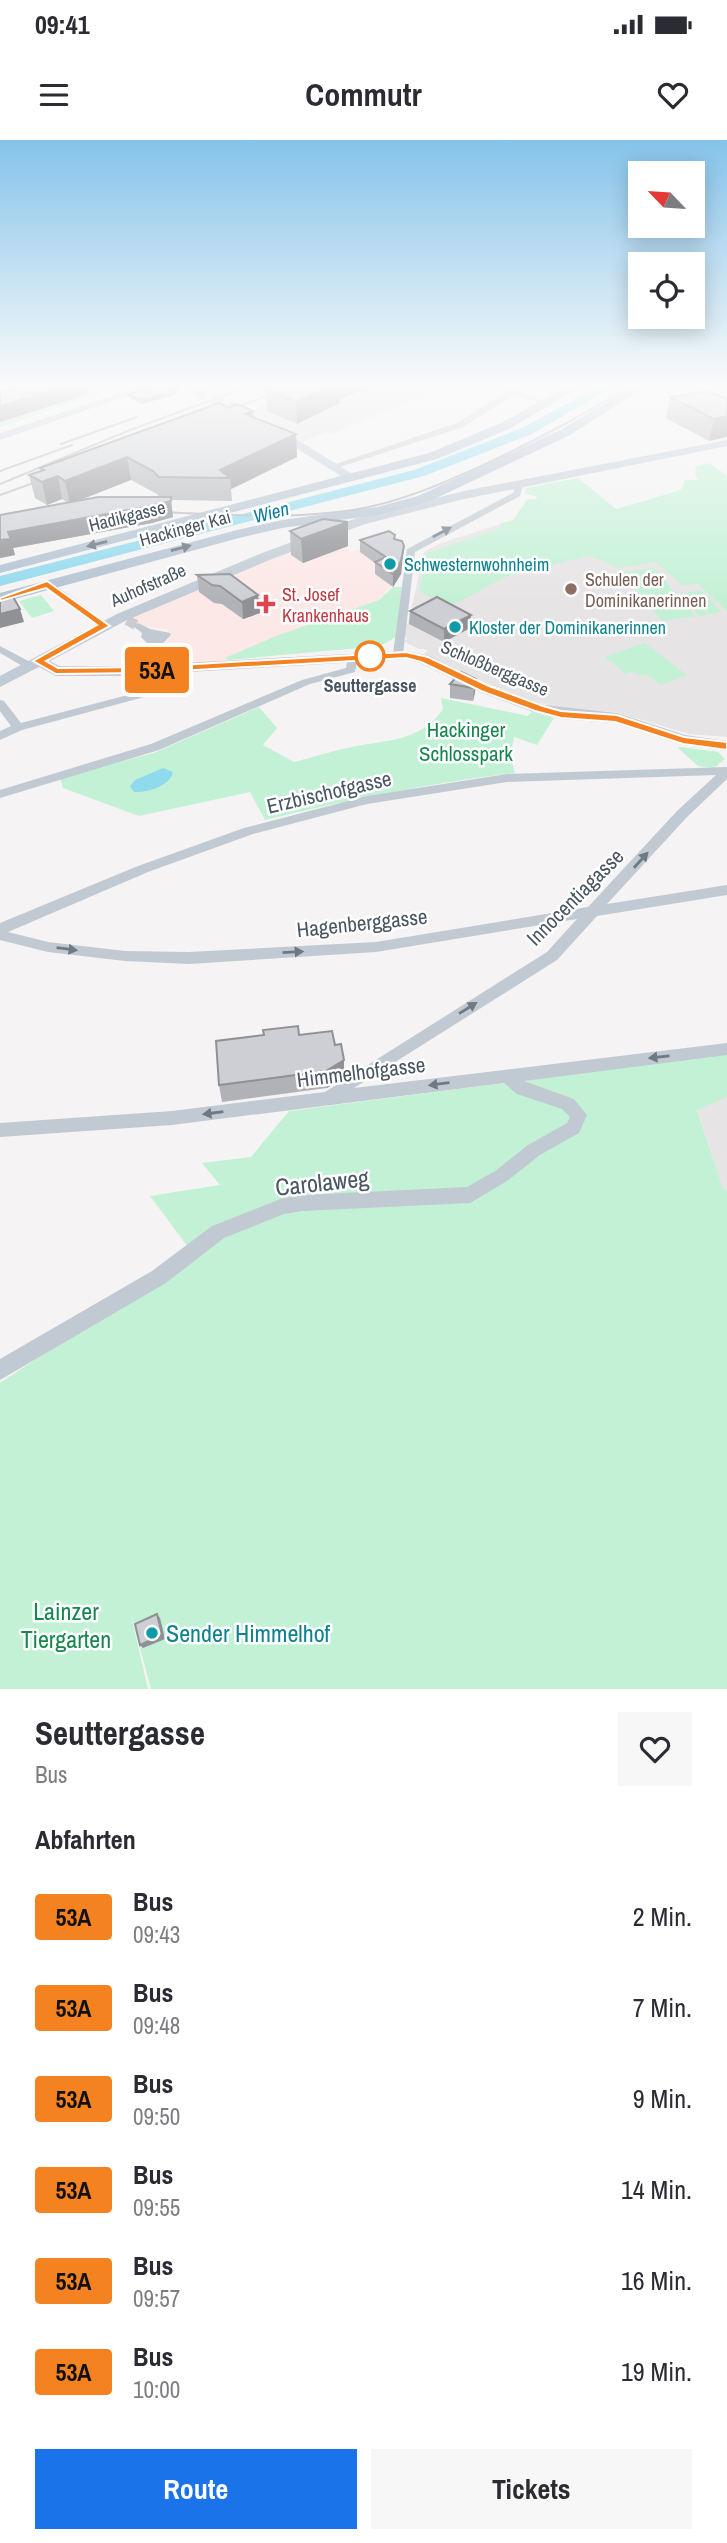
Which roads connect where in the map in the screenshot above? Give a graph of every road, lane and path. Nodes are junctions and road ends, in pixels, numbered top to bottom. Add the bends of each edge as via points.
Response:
1 (316, 457) edge
2 (361, 457) edge
3 (428, 457) edge
4 (512, 457) edge
5 (655, 457) edge
6 (331, 467) junction
7 (353, 478) junction
8 (337, 481) junction
9 (519, 484) junction
10 (0, 569) edge
11 (47, 584) junction
12 (0, 598) edge
13 (104, 626) junction
14 (0, 649) edge
15 (398, 654) junction
16 (353, 657) junction
17 (34, 664) junction
18 (0, 682) edge
19 (181, 691) dead end
20 (0, 703) edge
21 (18, 727) junction
22 (0, 736) edge
23 (727, 746) edge
24 (727, 771) edge
25 (0, 794) edge
26 (727, 890) edge
27 (595, 911) junction
28 (0, 929) edge
29 (0, 935) edge
30 (727, 1049) edge
31 (506, 1076) junction
32 (327, 1097) junction
33 (0, 1130) edge
34 (0, 1370) edge

1 - 6 street
2 - 6 street
3 - 7 main road, Hadikgasse
11 -> 4 main road, Hackinger Kai via 237,534 423,499
5 - 9 street, Auhofstraße
6 - 7 street
6 - 8 street
7 - 8 main road, Hadikgasse
8 -> 10 main road, Hadikgasse
9 - 13 street, Auhofstraße via 361,521
15 -> 9 street via 410,551 517,494
11 - 12 main road, Hackinger Kai
11 - 13 street
13 - 17 street, Auhofstraße
14 - 17 street
15 - 16 street, Schloßberggasse
15 - 23 street, Schloßberggasse via 425,659 539,709 617,718 683,740
16 - 17 street, Schloßberggasse via 125,671 56,671
16 - 25 street via 351,670 306,682 179,737
17 - 18 street, Auhofstraße
19 - 21 street via 177,684
20 - 21 street
21 - 22 street
27 -> 24 street, Innocentiagasse
24 - 28 street, Erzbischofgasse via 507,778 367,800 249,831
26 - 27 street, Hagenberggasse
29 -> 27 street, Hagenberggasse via 48,947 189,958 376,947
32 -> 27 street, Innocentiagasse via 552,956
30 -> 31 street, Himmelhofgasse
31 -> 32 street, Himmelhofgasse
31 - 34 street, Carolaweg via 523,1089 568,1104 579,1115 573,1128 470,1195 303,1203 255,1216 218,1232 159,1277
32 -> 33 street, Himmelhofgasse via 172,1118

